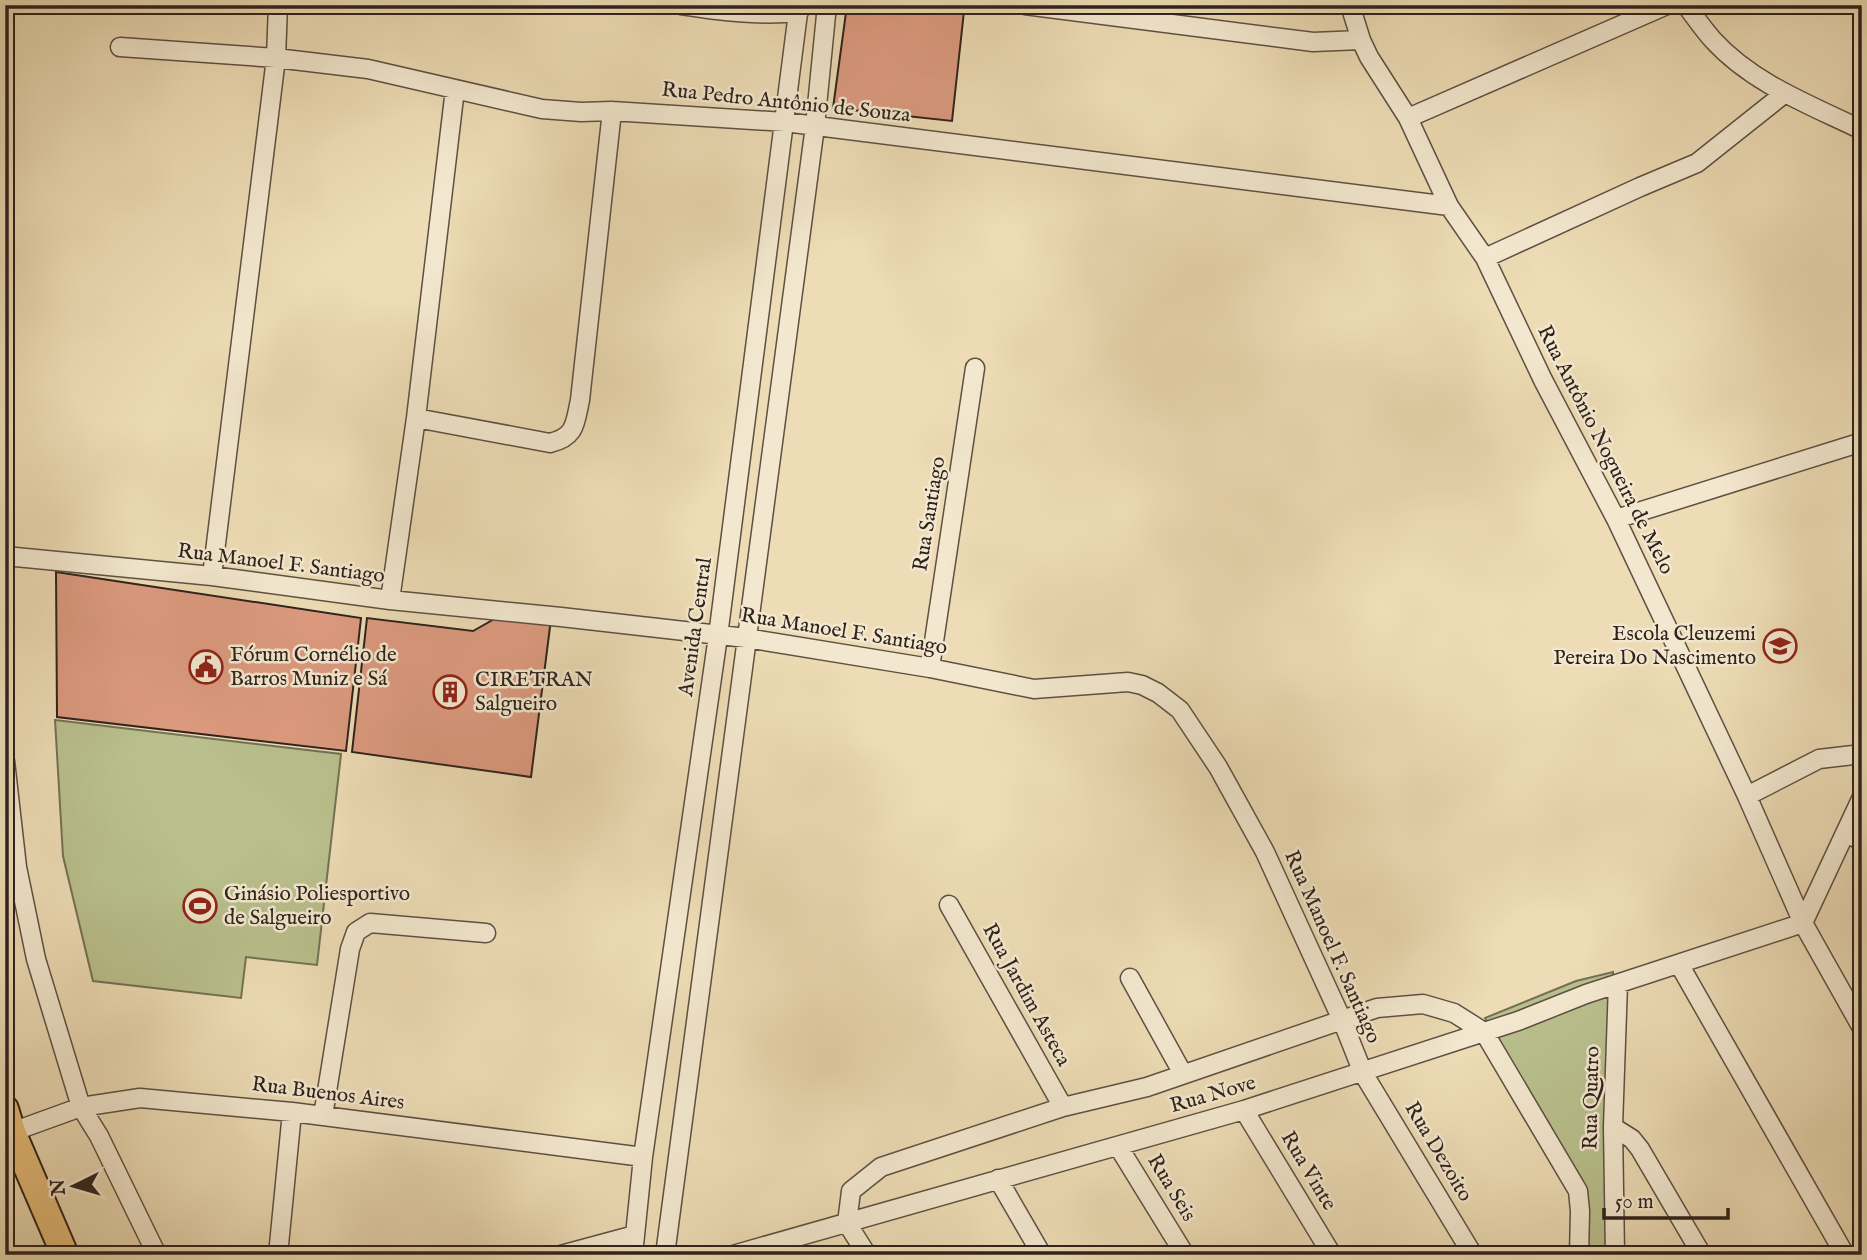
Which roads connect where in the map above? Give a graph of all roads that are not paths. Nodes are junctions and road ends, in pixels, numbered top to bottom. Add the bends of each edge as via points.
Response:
1 (278, 5) edge
2 (681, 5) edge
3 (827, 5) edge
4 (1025, 5) edge
5 (1350, 5) edge
6 (1667, 5) edge
7 (1686, 5) edge
8 (799, 9) edge
9 (1361, 40) junction
10 (120, 47) dead end
11 (276, 58) junction
12 (455, 89) junction
13 (1785, 93) junction
14 (612, 111) junction
15 (1408, 118) junction
16 (785, 122) junction
17 (815, 126) junction
18 (1862, 130) edge
19 (1450, 206) junction
20 (1485, 258) junction
21 (975, 368) dead end
22 (416, 418) junction
23 (1862, 442) edge
24 (1616, 519) junction
25 (5, 556) edge
26 (212, 576) junction
27 (390, 600) junction
28 (718, 636) junction
29 (746, 638) junction
30 (930, 668) junction
31 (1862, 754) edge
32 (5, 761) edge
33 (1747, 796) junction
34 (1862, 797) edge
35 (1854, 837) edge
36 (949, 905) dead end
37 (1803, 923) junction
38 (486, 933) dead end
39 (1678, 964) junction
40 (1130, 978) dead end
41 (1618, 984) junction
42 (1342, 1020) junction
43 (1862, 1028) edge
44 (1484, 1032) junction
45 (1363, 1073) junction
46 (1184, 1074) junction
47 (81, 1107) junction
48 (1063, 1107) junction
49 (1244, 1110) junction
50 (292, 1112) junction
51 (323, 1115) junction
52 (9, 1121) edge
53 (1613, 1127) junction
54 (1118, 1146) junction
55 (643, 1157) junction
56 (998, 1180) junction
57 (847, 1223) junction
58 (635, 1234) junction
59 (65, 1255) edge
60 (157, 1255) edge
61 (278, 1255) edge
62 (561, 1255) edge
63 (633, 1255) edge
64 (665, 1255) edge
65 (733, 1255) edge
66 (867, 1255) edge
67 (1042, 1255) edge
68 (1185, 1255) edge
69 (1332, 1255) edge
70 (1473, 1255) edge
71 (1578, 1255) edge
72 (1615, 1255) edge
73 (1702, 1255) edge
74 (1845, 1255) edge

1 - 11 street
2 - 8 street via 770,15
3 - 17 street
4 - 9 street via 1313,42
5 - 9 street, Rua Antônio Nogueira de Melo
6 - 15 street
7 - 13 street via 1713,40
8 - 16 street, Avenida Central
9 - 15 street, Rua Antônio Nogueira de Melo
10 - 11 street, Rua Pedro Antônio de Souza
11 - 12 street, Rua Pedro Antônio de Souza via 368,69
11 - 26 street
12 - 14 street, Rua Pedro Antônio de Souza via 542,109
12 - 22 street
13 - 18 street
13 - 20 street via 1697,163
14 - 16 street, Rua Pedro Antônio de Souza
14 - 22 street via 573,430 564,440 550,443
15 - 19 street, Rua Antônio Nogueira de Melo
16 - 17 street, Rua Pedro Antônio de Souza
16 - 28 street, Avenida Central
17 - 19 street, Rua Pedro Antônio de Souza
17 - 29 street
19 - 20 street, Rua Antônio Nogueira de Melo
20 - 24 street, Rua Antônio Nogueira de Melo
21 - 30 street, Rua Santiago
22 - 27 street
23 - 24 street
24 - 33 street, Rua Antônio Nogueira de Melo
25 - 26 street, Rua Manoel F. Santiago
26 - 27 street, Rua Manoel F. Santiago
27 - 28 street, Rua Manoel F. Santiago
28 - 29 street, Rua Manoel F. Santiago
28 - 55 street, Avenida Central
29 - 30 street, Rua Manoel F. Santiago
29 - 64 street
30 - 42 street, Rua Manoel F. Santiago via 1034,689 1128,682 1158,693 1180,710 1265,852
31 - 33 street via 1819,759
32 - 47 street via 16,867 36,959
33 - 37 street, Rua Antônio Nogueira de Melo
34 - 35 street
35 - 37 street
36 - 48 street, Rua Jardim Asteca
37 - 39 street, Rua Nove
37 - 43 street, Rua Antônio Nogueira de Melo
38 - 51 street via 370,923 356,932
39 - 41 street, Rua Nove
39 - 74 street
40 - 46 street
41 - 44 street, Rua Nove
41 - 53 street, Rua Quatro
42 - 44 street, Rua Nove via 1377,1008 1423,1004 1454,1013
42 - 45 street, Rua Manoel F. Santiago
42 - 46 street, Rua Nove
44 - 45 street, Rua Nove
44 - 71 street via 1578,1191
45 - 49 street, Rua Nove
45 - 70 street, Rua Dezoito
46 - 48 street, Rua Nove
47 - 50 street, Rua Buenos Aires via 141,1098
47 - 52 street, Rua Buenos Aires
47 - 60 street
48 - 57 street, Rua Nove via 881,1167 851,1191
49 - 54 street, Rua Nove
49 - 69 street, Rua Vinte
50 - 51 street, Rua Buenos Aires
50 - 61 street
51 - 55 street, Rua Buenos Aires
52 - 59 highway
53 - 72 street, Rua Quatro
53 - 73 street via 1640,1149
54 - 56 street, Rua Nove
54 - 68 street, Rua Seis
55 - 58 street, Avenida Central
56 - 57 street, Rua Nove
56 - 67 street
57 - 65 street, Rua Nove
57 - 66 street
58 - 62 street
58 - 63 street, Avenida Central

